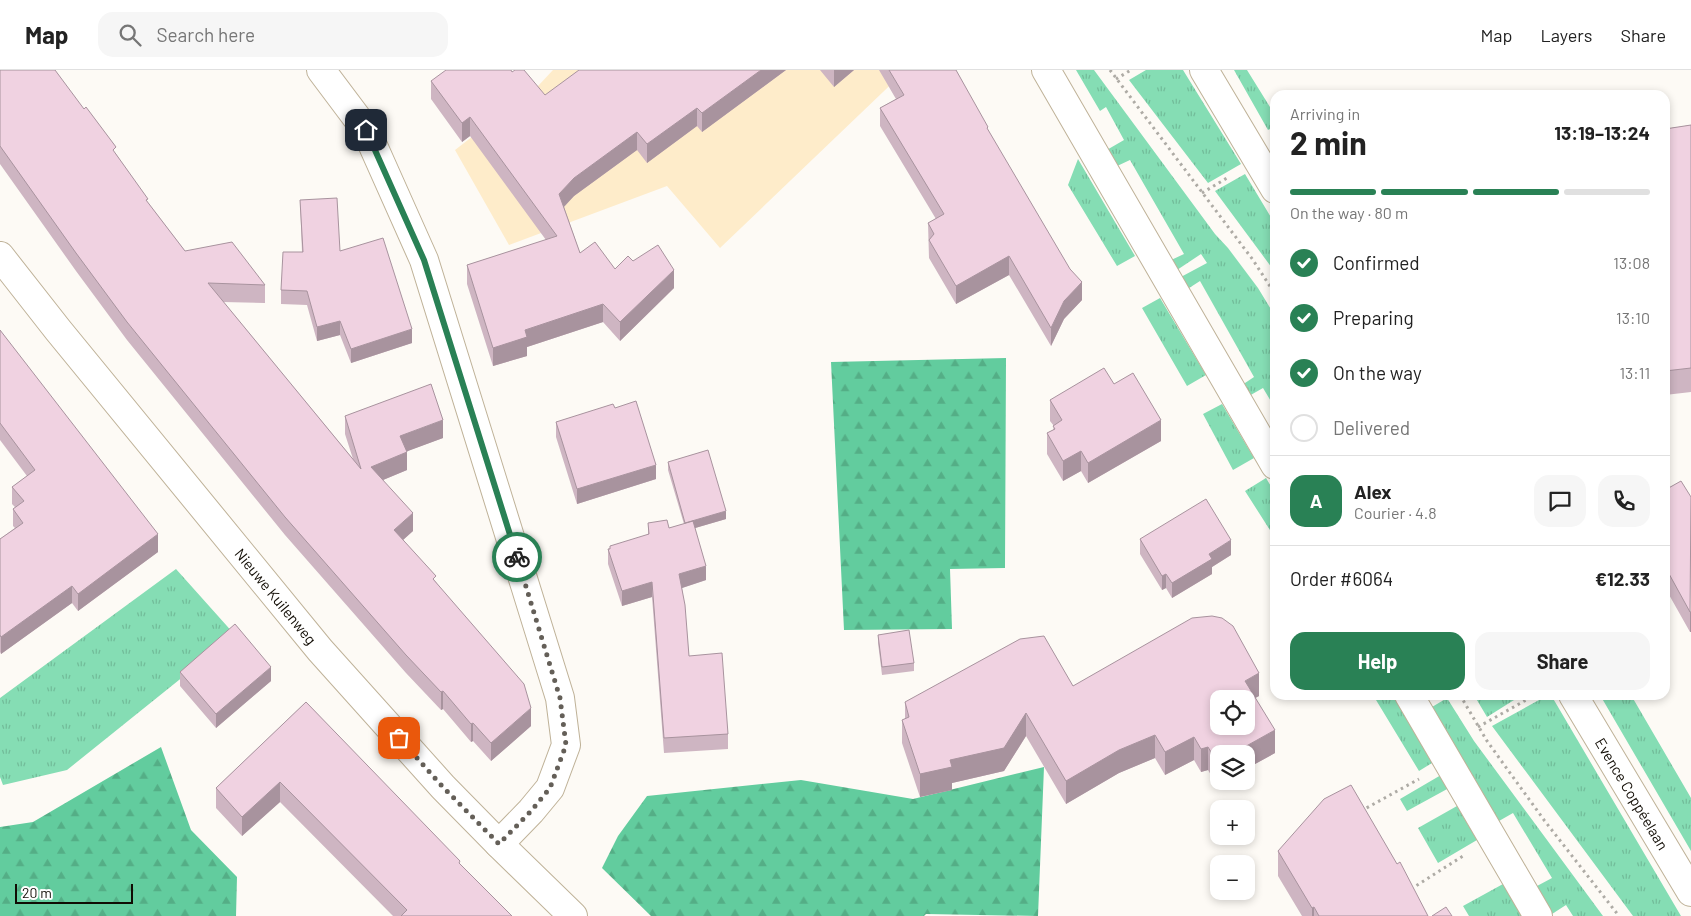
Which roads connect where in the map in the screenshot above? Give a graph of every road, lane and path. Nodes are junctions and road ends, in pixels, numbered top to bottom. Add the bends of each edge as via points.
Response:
1 (321, 70) edge
2 (1046, 70) edge
3 (1110, 70) edge
4 (1131, 70) edge
5 (1204, 70) edge
6 (1116, 79) junction
7 (1270, 181) edge
8 (0, 256) edge
9 (1270, 286) edge
10 (1270, 456) edge
11 (1413, 700) edge
12 (1463, 700) edge
13 (1525, 700) edge
14 (1576, 700) edge
15 (1478, 727) junction
16 (1422, 777) dead end
17 (1356, 814) edge
18 (499, 844) junction
19 (1466, 854) dead end
20 (1406, 892) edge
21 (1691, 892) edge
22 (573, 916) edge
23 (1538, 916) edge
24 (1619, 916) edge

1 - 18 street via 366,130 424,260 560,698 566,745 550,788
2 - 10 street
3 - 6 path
4 - 6 path
5 - 7 street
6 - 9 path
8 - 18 street, Nieuwe Kuilenweg via 320,650 443,787
11 - 23 street
12 - 15 path
13 - 15 path
14 - 21 street, Evence Coppéelaan
15 - 24 path via 1544,820
16 - 17 path
18 - 22 street, Nieuwe Kuilenweg
19 - 20 path

